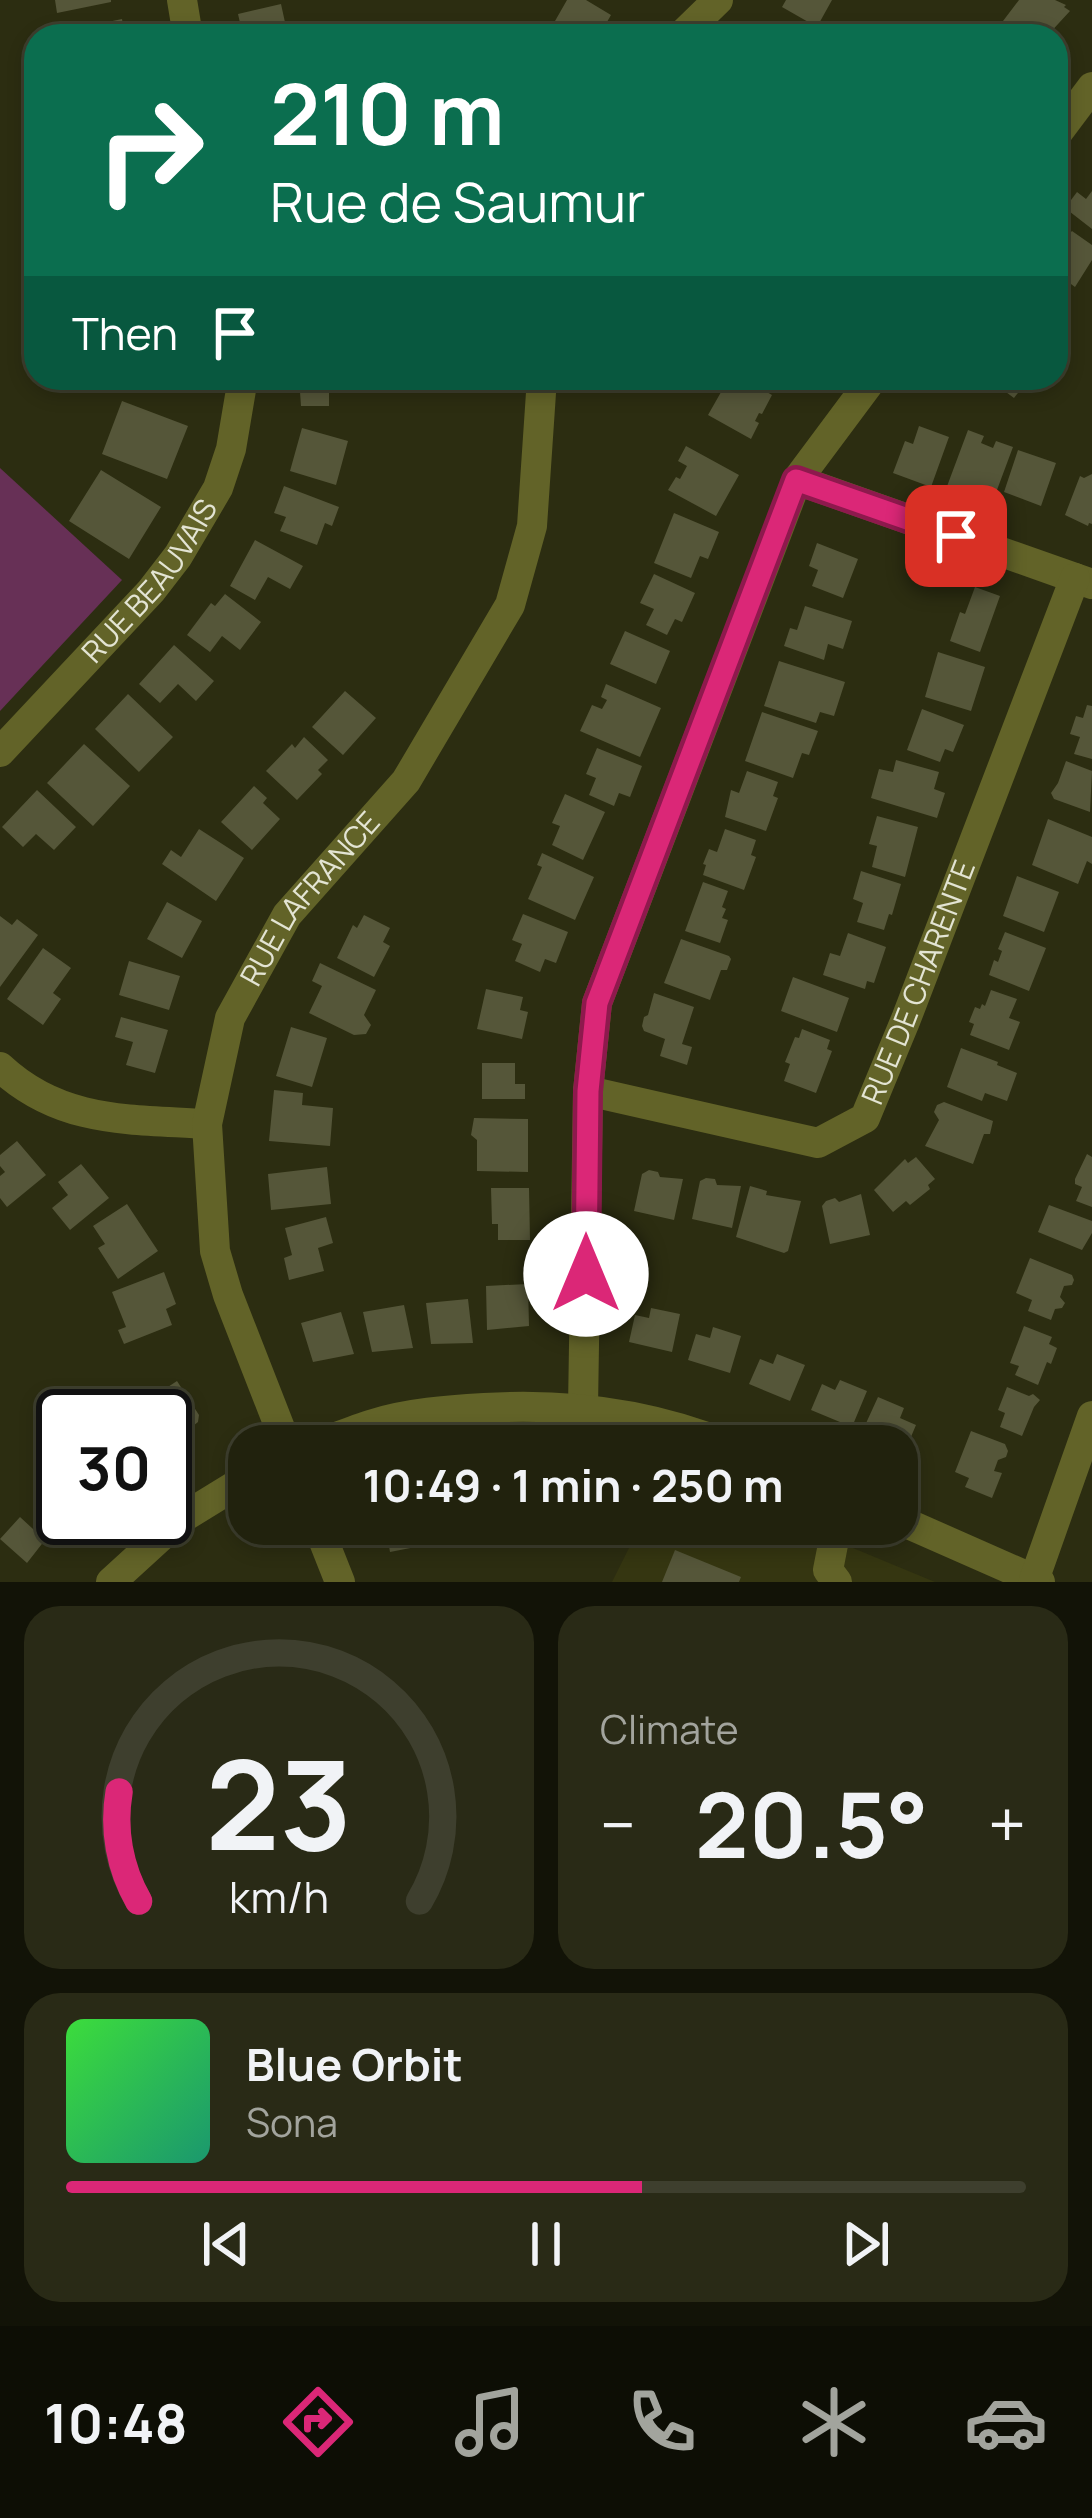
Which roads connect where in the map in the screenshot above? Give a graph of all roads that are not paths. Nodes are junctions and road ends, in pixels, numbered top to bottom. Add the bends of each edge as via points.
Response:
1 (718, 0) edge
2 (693, 24) edge
3 (1092, 88) edge
4 (1068, 119) edge
5 (241, 390) edge
6 (541, 390) edge
7 (864, 390) edge
8 (796, 480) junction
9 (1083, 581) edge
10 (0, 752) edge
11 (0, 1067) edge
12 (588, 1091) junction
13 (207, 1124) junction
14 (584, 1408) junction
15 (1092, 1416) edge
16 (279, 1425) edge
17 (369, 1425) edge
18 (666, 1425) edge
19 (228, 1490) edge
20 (918, 1528) edge
21 (325, 1545) edge
22 (832, 1545) edge
23 (1037, 1581) edge
24 (110, 1582) edge
25 (340, 1582) edge
26 (837, 1582) edge

1 - 2 street
3 - 4 street
5 - 10 street, RUE BEAUVAIS via 218,488 178,556
6 - 13 street, RUE LAFRANCE via 532,526 510,605 406,781 287,915 230,1018
7 - 8 street
8 - 9 street
8 - 12 street via 597,1003
9 - 12 street, RUE DE CHARENTE via 865,1118 818,1143
11 - 13 street via 40,1098 104,1118
12 - 14 street
13 - 16 street, RUE LAFRANCE via 214,1251
14 - 17 street via 536,1405
14 - 18 street
15 - 23 street
19 - 24 street via 179,1520
20 - 23 street
21 - 25 street
22 - 26 street via 827,1570

